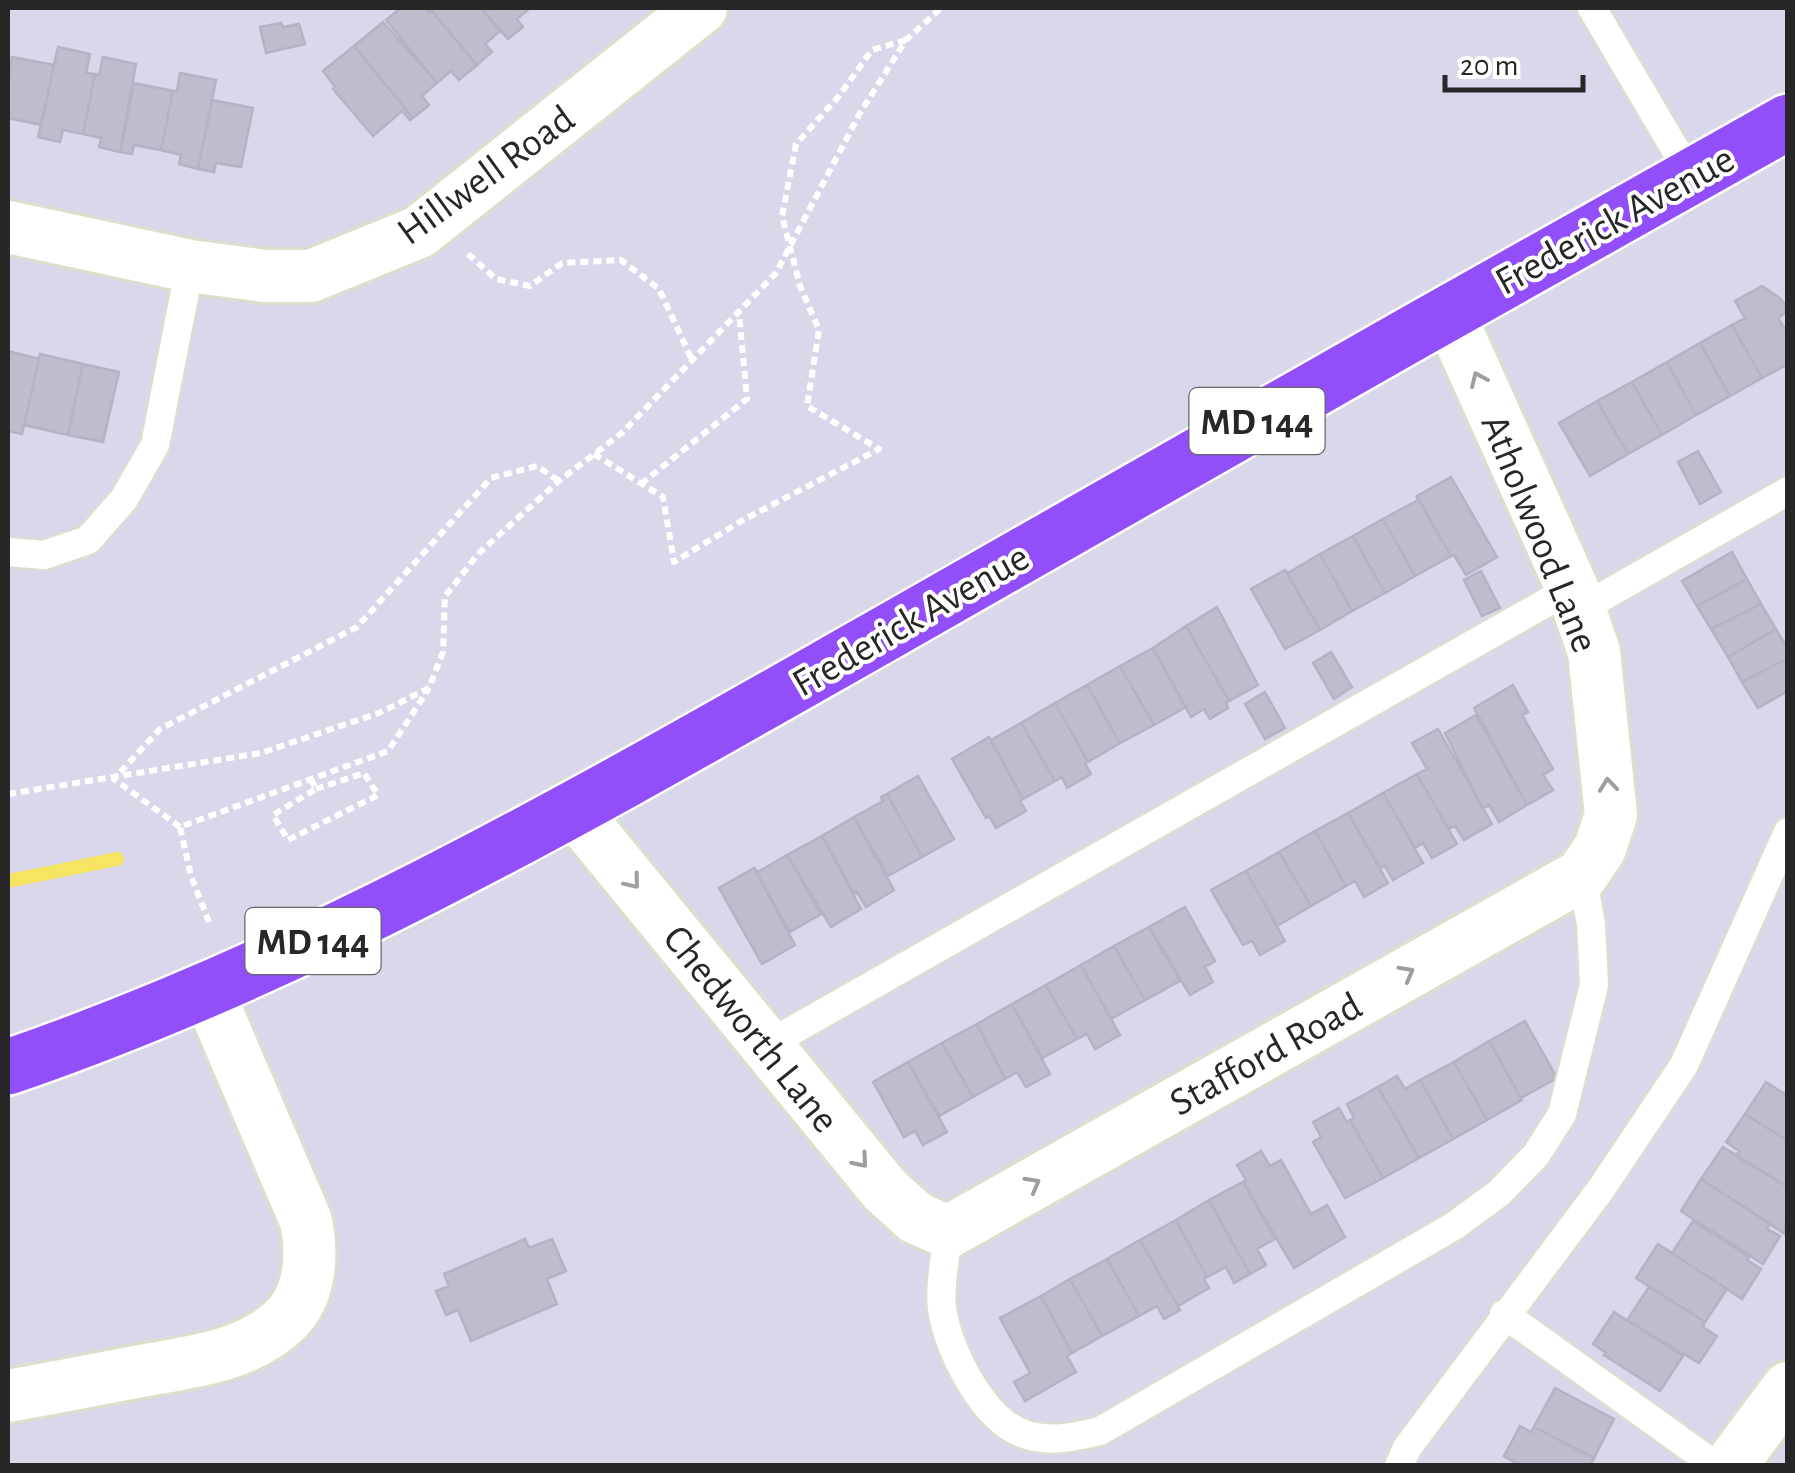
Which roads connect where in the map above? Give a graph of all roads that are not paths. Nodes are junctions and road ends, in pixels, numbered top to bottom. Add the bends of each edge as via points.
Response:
1 (701, 8) edge
2 (1592, 8) edge
3 (1788, 122) edge
4 (1692, 176) junction
5 (8, 227) edge
6 (190, 266) junction
7 (1448, 312) junction
8 (1788, 491) edge
9 (8, 552) edge
10 (1576, 599) junction
11 (571, 807) junction
12 (1788, 832) edge
13 (1582, 874) junction
14 (208, 992) junction
15 (765, 1046) junction
16 (8, 1067) edge
17 (948, 1232) junction
18 (1504, 1314) junction
19 (1788, 1388) edge
20 (8, 1396) edge
21 (1399, 1466) edge
22 (1716, 1466) edge
23 (1730, 1466) edge

1 - 6 street, Hillwell Road via 420,232 311,276
2 - 4 lane
3 - 4 main road, Frederick Avenue / MD 144
4 - 7 main road, Frederick Avenue / MD 144
5 - 6 street, Hillwell Road
6 - 9 lane via 154,445 124,498 88,540 44,555
10 -> 7 street, Atholwood Lane
7 - 11 main road, Frederick Avenue / MD 144
8 - 10 lane
13 -> 10 street, Atholwood Lane via 1611,815 1594,652
10 - 15 lane
11 - 14 main road, Frederick Avenue / MD 144
11 -> 15 street, Chedworth Lane
12 - 18 lane via 1684,1065 1601,1189
17 -> 13 street, Stafford Road
13 - 17 lane via 1594,985 1562,1114 1536,1155 1454,1226 1100,1431 1064,1440 1024,1434 997,1418 970,1382 949,1335 942,1308
14 - 16 main road, Frederick Avenue / MD 144
14 - 20 street via 306,1221 312,1250 306,1287 286,1320 257,1341 211,1357
15 -> 17 street, Chedworth Lane via 886,1190 916,1218
18 - 21 lane
18 - 22 lane
19 - 23 street

